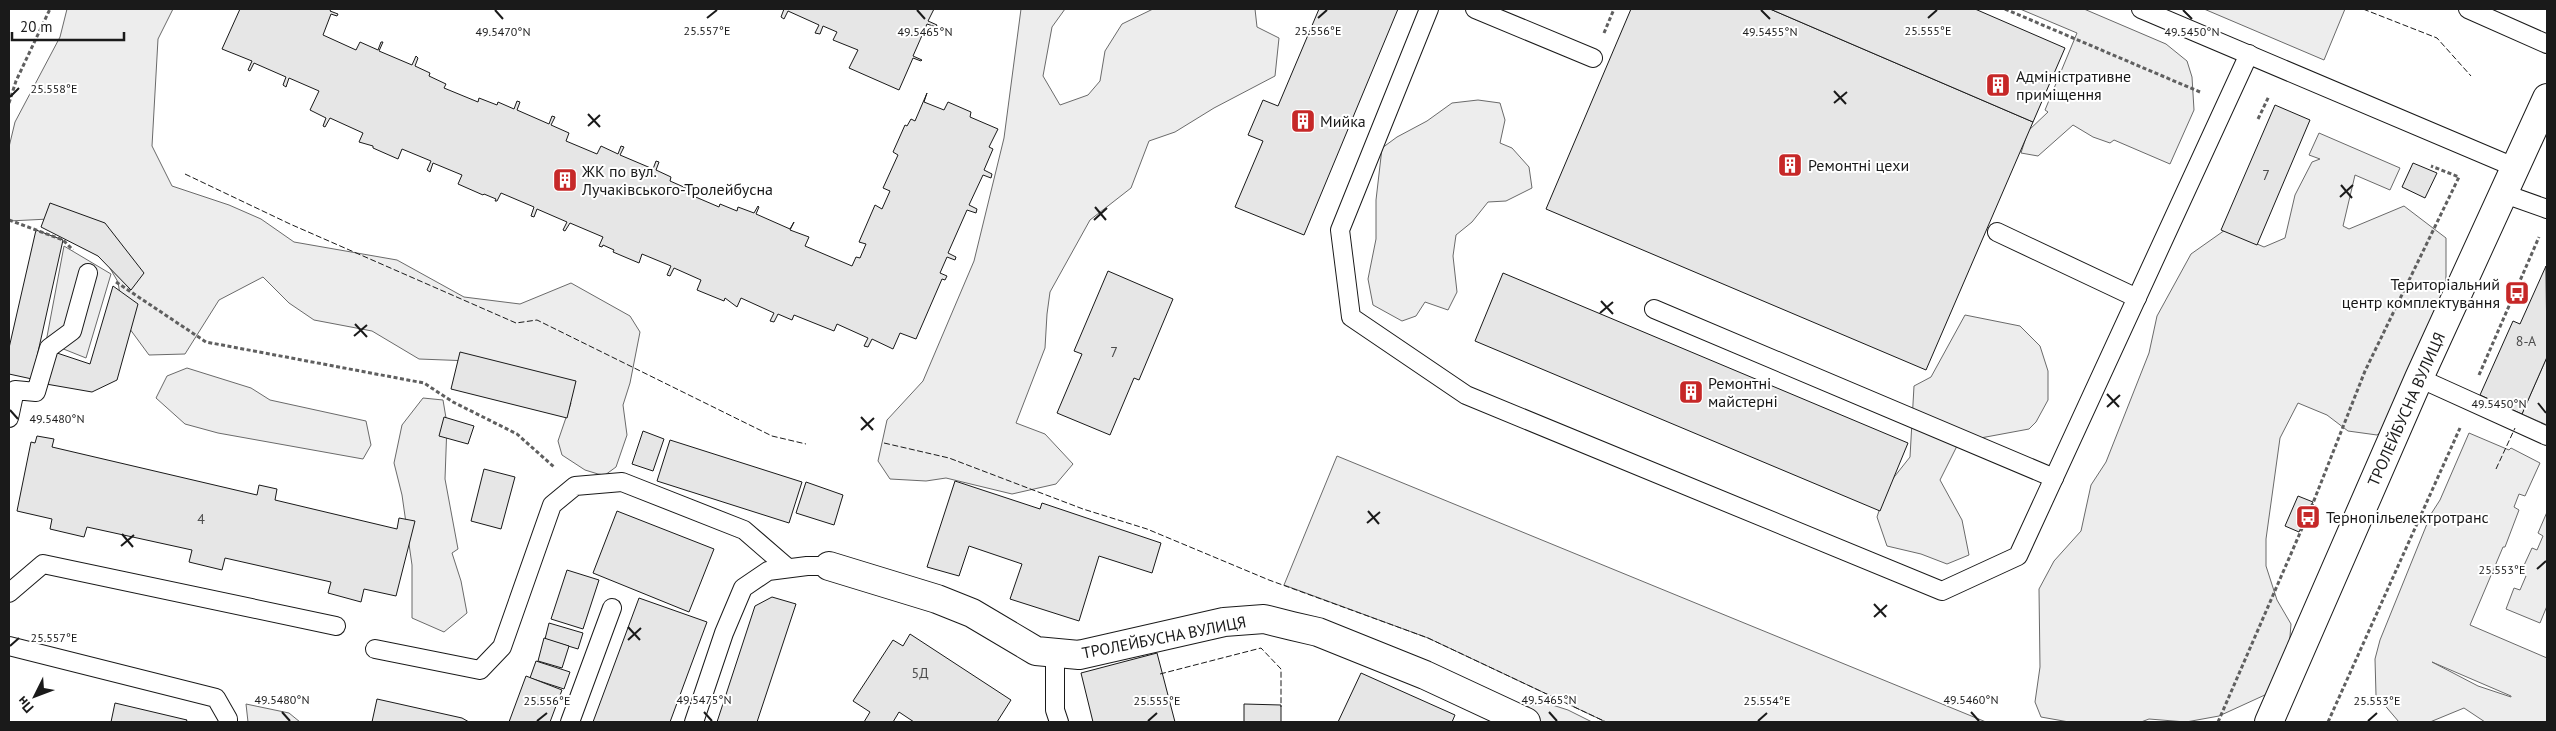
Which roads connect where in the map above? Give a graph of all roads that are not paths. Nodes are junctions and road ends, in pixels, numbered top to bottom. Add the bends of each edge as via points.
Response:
1 (1429, 9) edge
2 (1475, 9) edge
3 (2141, 9) edge
4 (2468, 9) edge
5 (2547, 44) edge
6 (2249, 54) junction
7 (1593, 58) dead end
8 (2547, 98) edge
9 (2514, 167) junction
10 (2502, 193) junction
11 (2547, 209) edge
12 (1997, 232) dead end
13 (88, 273) dead end
14 (2137, 298) junction
15 (1654, 309) dead end
16 (2419, 378) junction
17 (9, 418) edge
18 (2547, 436) edge
19 (2054, 478) junction
20 (829, 566) joint
21 (788, 568) junction
22 (9, 593) edge
23 (612, 608) dead end
24 (336, 626) dead end
25 (9, 646) edge
26 (375, 649) dead end
27 (1055, 653) junction
28 (228, 722) edge
29 (570, 722) edge
30 (694, 722) edge
31 (1059, 722) edge
32 (1526, 722) edge
33 (2269, 722) edge

1 - 19 lane via 1340,230 1351,317 1466,394 1942,591 2018,556
2 - 7 lane
3 - 6 lane
4 - 5 lane
6 - 9 lane
6 - 14 lane
8 - 9 street, ТРОЛЕЙБУСНА ВУЛИЦЯ
9 - 10 street, ТРОЛЕЙБУСНА ВУЛИЦЯ
10 - 11 lane
10 - 16 street, ТРОЛЕЙБУСНА ВУЛИЦЯ
12 - 14 lane
13 - 17 lane via 72,330 50,348 36,392 15,390
14 - 19 lane
15 - 19 lane
16 - 18 lane
16 - 33 street, ТРОЛЕЙБУСНА ВУЛИЦЯ
20 - 21 lane
20 - 27 street, ТРОЛЕЙБУСНА ВУЛИЦЯ via 937,599 972,613 1036,651
21 - 26 lane via 744,530 622,482 575,486 552,506 502,647 480,670
21 - 30 lane via 768,571 743,588
22 - 24 lane via 43,564
23 - 29 lane
25 - 28 lane via 216,698
27 - 31 lane via 1055,710
27 - 32 street, ТРОЛЕЙБУСНА ВУЛИЦЯ via 1079,655 1224,622 1264,619 1320,633 1425,675

